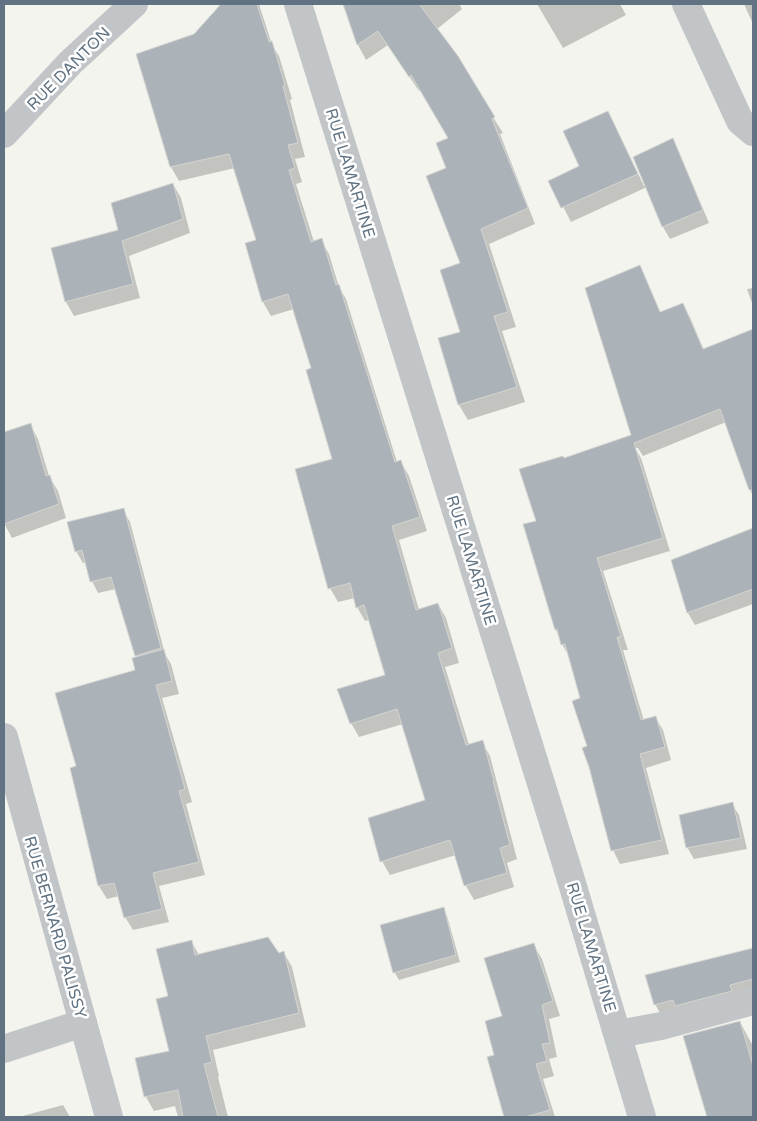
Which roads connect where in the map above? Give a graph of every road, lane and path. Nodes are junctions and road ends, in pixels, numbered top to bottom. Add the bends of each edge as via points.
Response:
1 (134, 4) edge
2 (298, 4) edge
3 (686, 4) edge
4 (753, 132) edge
5 (4, 134) edge
6 (4, 737) edge
7 (14, 816) edge
8 (753, 1001) edge
9 (83, 1023) junction
10 (618, 1034) junction
11 (4, 1048) edge
12 (109, 1117) edge
13 (642, 1117) edge

1 - 5 street, RUE DANTON via 70,64
2 - 10 street, RUE LAMARTINE
3 - 4 street via 740,121
6 - 7 street, RUE BERNARD PALISSY
7 - 9 street, RUE BERNARD PALISSY
8 - 10 street
9 - 11 street
9 - 12 street, RUE BERNARD PALISSY
10 - 13 street, RUE LAMARTINE

